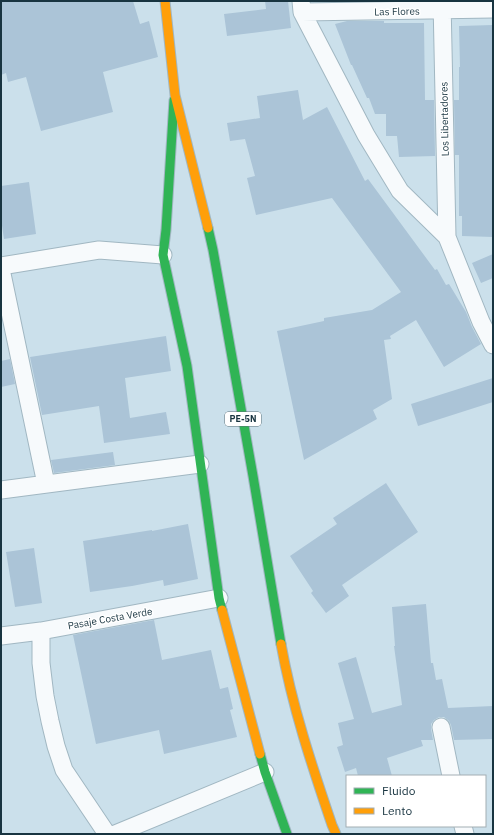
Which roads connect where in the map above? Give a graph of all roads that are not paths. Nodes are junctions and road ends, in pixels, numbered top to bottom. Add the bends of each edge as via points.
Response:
1 (165, 1) edge
2 (442, 6) edge
3 (301, 7) edge
4 (493, 9) edge
5 (174, 95) junction
6 (447, 237) junction
7 (163, 255) junction
8 (1, 267) edge
9 (493, 345) edge
10 (200, 464) junction
11 (46, 484) junction
12 (1, 490) edge
13 (219, 598) junction
14 (41, 631) junction
15 (1, 636) edge
16 (441, 727) dead end
17 (265, 772) junction
18 (450, 775) edge
19 (107, 834) edge
20 (115, 834) edge
21 (287, 834) edge
22 (336, 834) edge

1 - 5 main road, PE-5N
2 - 3 street, Las Flores
2 - 4 street, Las Flores
2 - 6 street, Los Libertadores
3 - 6 street via 366,135 400,191
5 - 7 main road
5 - 22 main road, PE-5N via 213,250 285,666 307,750
6 - 9 street via 481,322
7 - 8 street via 99,250
7 - 10 main road via 187,366
8 - 11 street
10 - 11 street
10 - 13 main road
11 - 12 street
13 - 14 street, Pasaje Costa Verde
13 - 17 main road
14 - 15 street, Pasaje Costa Verde
14 - 19 street via 45,696 62,764
16 - 18 street
17 - 20 street
17 - 21 main road

